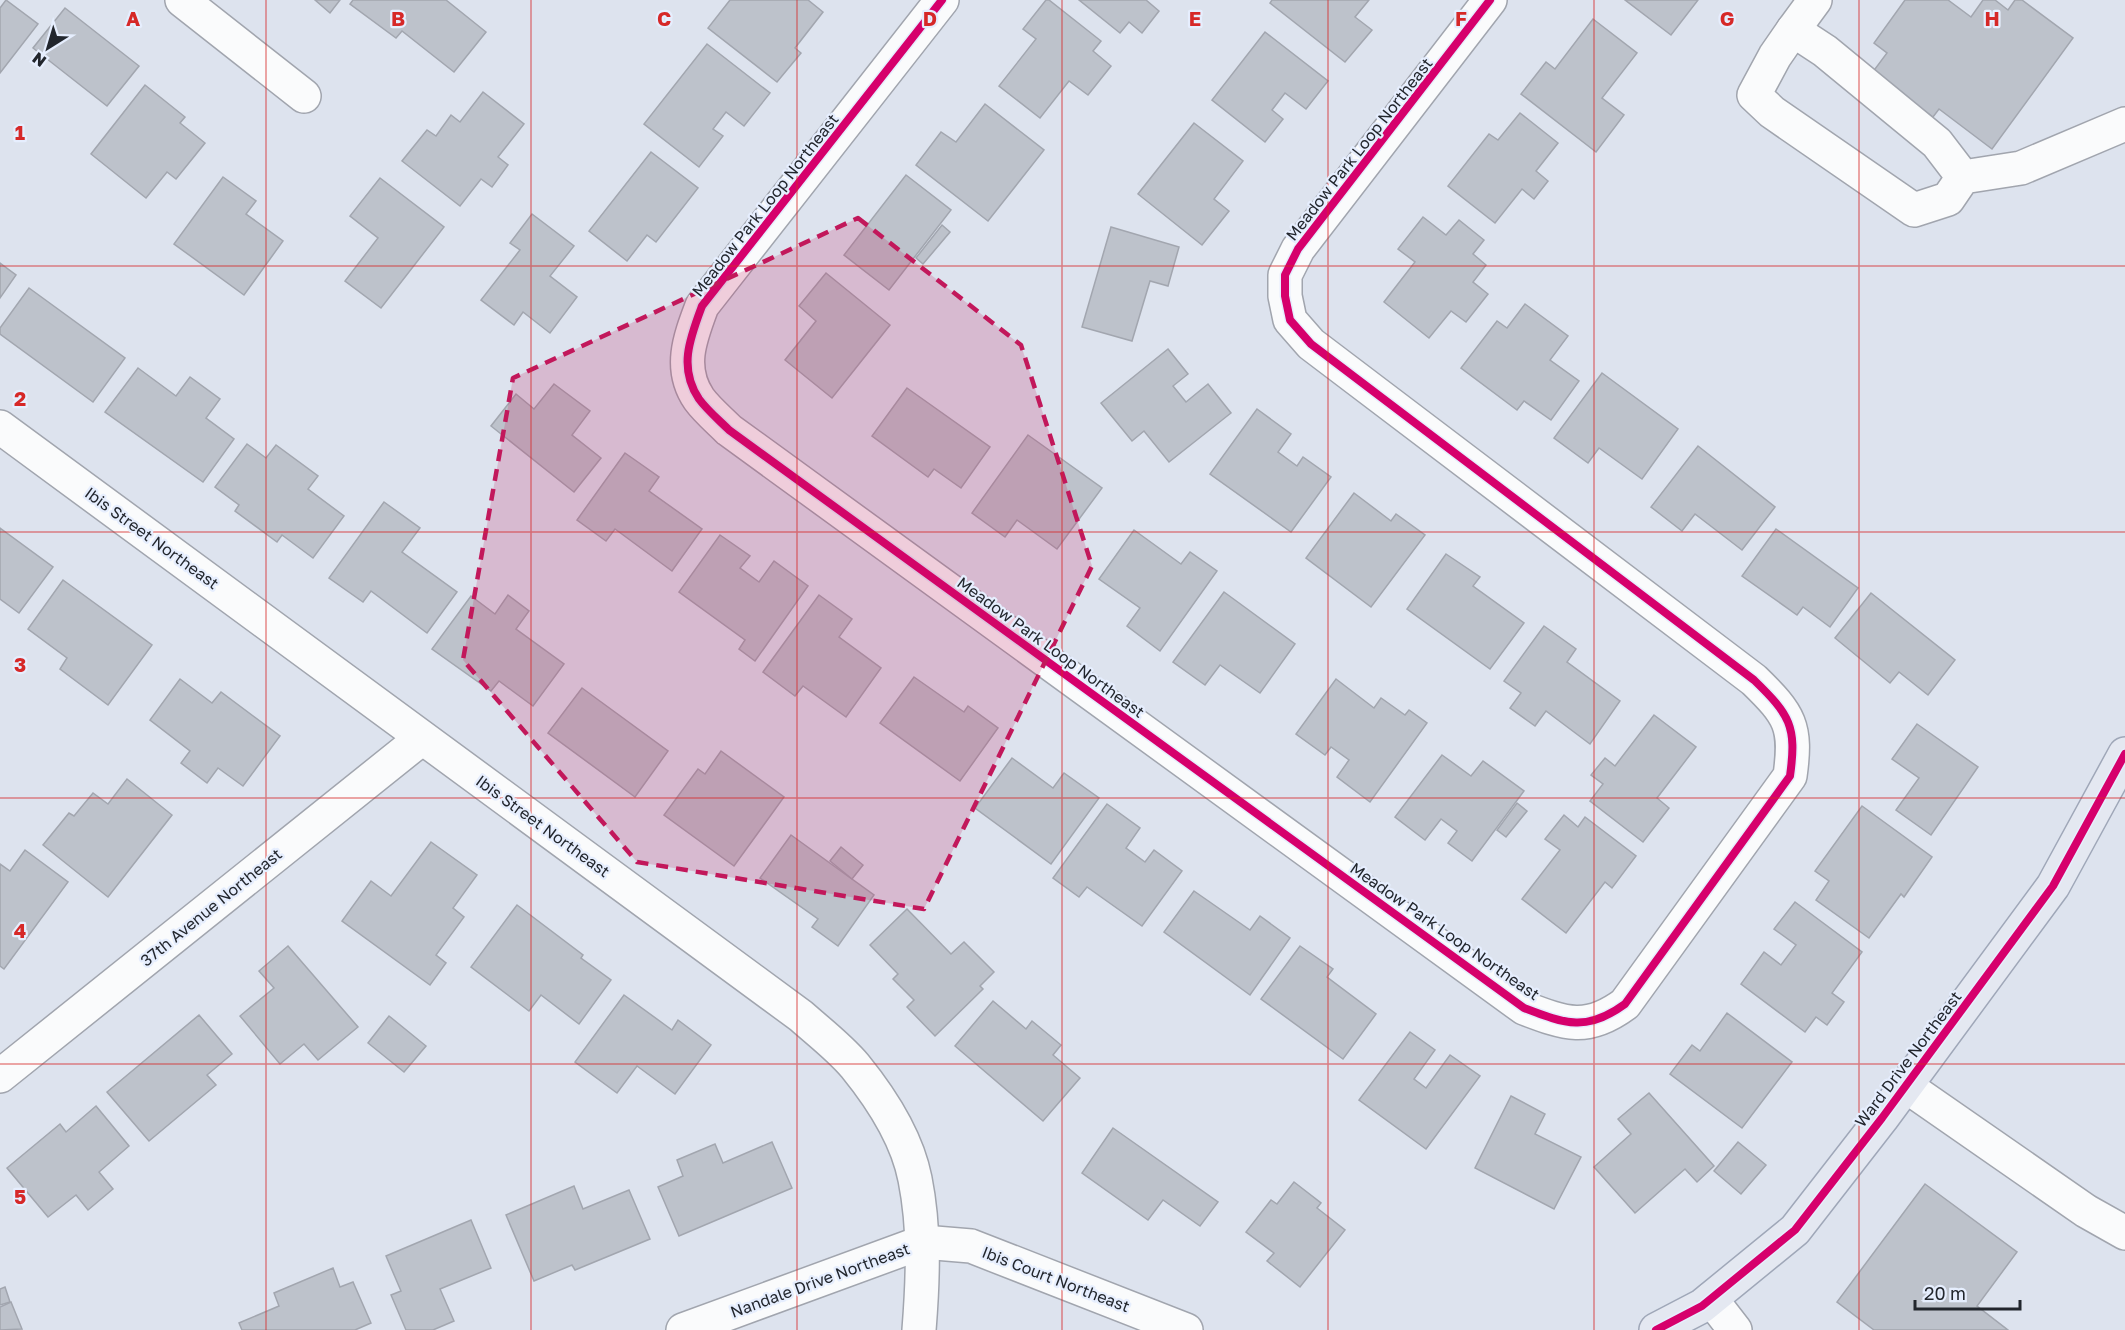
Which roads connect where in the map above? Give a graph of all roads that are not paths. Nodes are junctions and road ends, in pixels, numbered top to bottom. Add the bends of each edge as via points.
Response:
1 (182, 0) edge
2 (942, 0) edge
3 (1491, 0) edge
4 (1815, 0) edge
5 (1793, 30) junction
6 (304, 96) dead end
7 (2125, 124) edge
8 (1963, 177) junction
9 (0, 427) edge
10 (422, 738) junction
11 (2125, 754) edge
12 (0, 1076) edge
13 (1906, 1086) junction
14 (2125, 1233) edge
15 (923, 1242) junction
16 (1711, 1299) junction
17 (683, 1330) edge
18 (920, 1330) edge
19 (1186, 1330) edge
20 (1656, 1330) edge
21 (1735, 1330) edge

1 - 6 street
2 - 3 street, Meadow Park Loop Northeast via 702,306 690,339 687,372 699,399 729,430 1524,1008 1558,1021 1584,1022 1608,1017 1625,1004 1790,777 1793,749 1790,726 1778,703 1754,680 1311,344 1290,320 1285,275 1298,249
4 - 5 street
5 - 8 street via 1825,51 1937,143
5 - 8 street via 1754,95 1772,112 1914,210 1947,199
7 - 8 street via 2021,168
9 - 10 street, Ibis Street Northeast
10 - 12 street, 37th Avenue Northeast
10 - 15 street, Ibis Street Northeast via 801,1016 853,1064 882,1102 902,1142 915,1177
11 - 13 main road, Ward Drive Northeast via 2053,886
13 - 14 street via 2086,1211
13 - 16 main road, Ward Drive Northeast via 1795,1230
15 - 17 street, Nandale Drive Northeast
15 - 18 street, Ibis Street Northeast
15 - 19 street, Ibis Court Northeast via 971,1246
16 - 20 main road, Ward Drive Northeast
16 - 21 street

